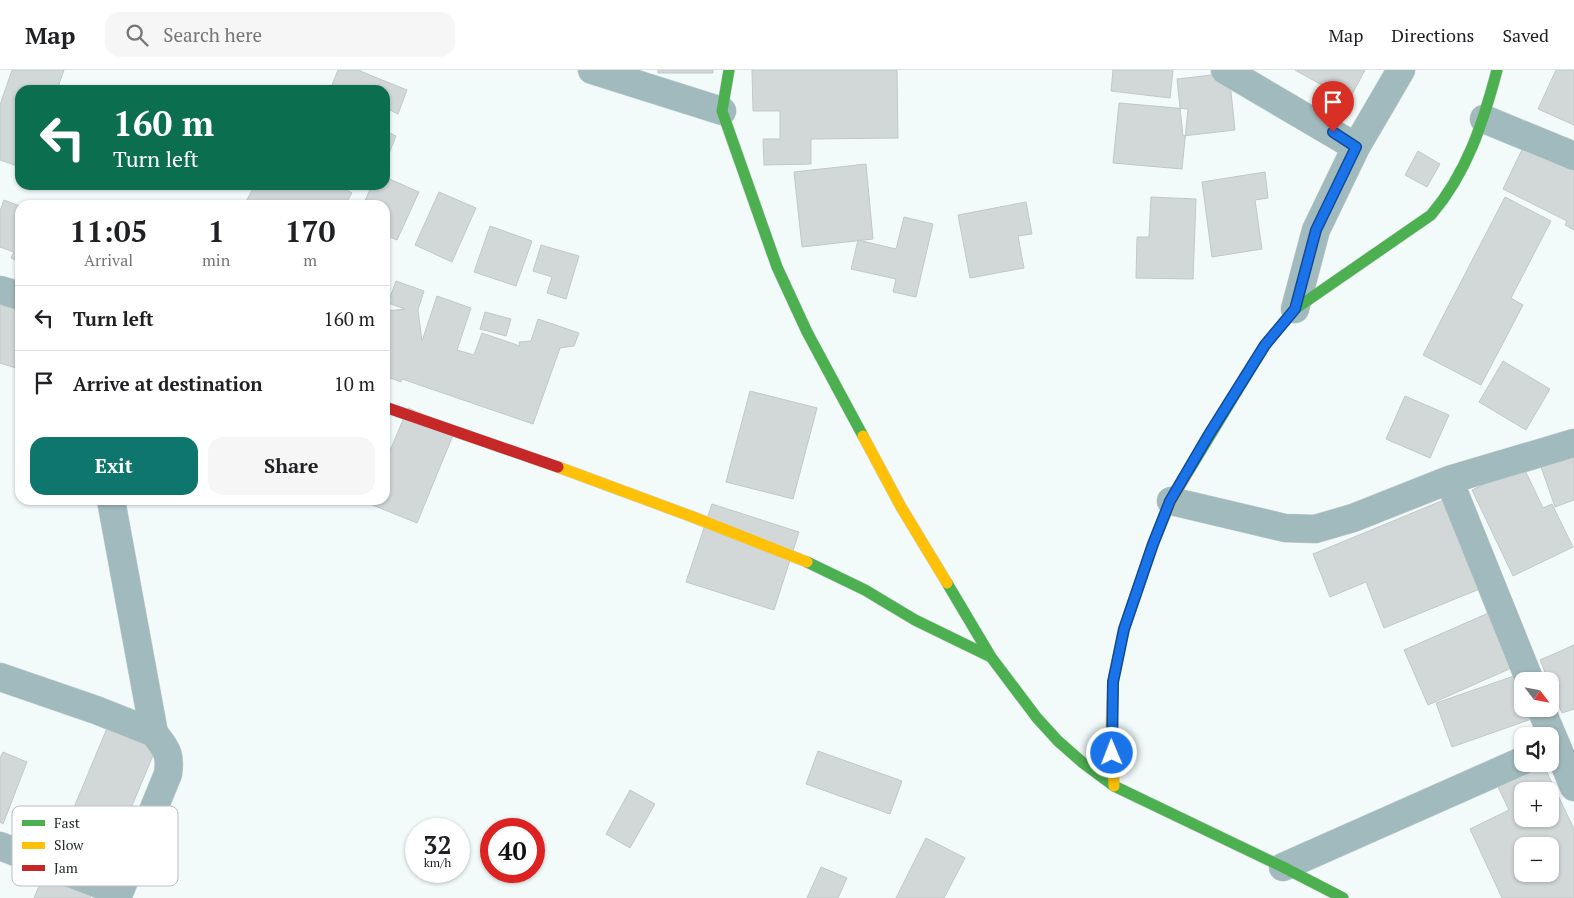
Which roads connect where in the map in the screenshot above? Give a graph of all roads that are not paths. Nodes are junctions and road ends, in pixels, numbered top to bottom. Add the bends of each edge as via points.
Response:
1 (592, 70) edge
2 (730, 70) edge
3 (1225, 70) edge
4 (1402, 70) edge
5 (1497, 70) edge
6 (722, 111) junction
7 (1484, 119) junction
8 (1356, 147) junction
9 (1574, 156) edge
10 (0, 290) edge
11 (15, 294) edge
12 (1295, 309) junction
13 (390, 409) edge
14 (1574, 443) edge
15 (1449, 480) junction
16 (1170, 501) junction
17 (112, 505) edge
18 (991, 657) junction
19 (1526, 672) edge
20 (0, 677) edge
21 (1546, 718) edge
22 (154, 733) junction
23 (1560, 745) edge
24 (1514, 765) edge
25 (1114, 786) junction
26 (1574, 787) edge
27 (155, 806) edge
28 (0, 846) edge
29 (12, 851) edge
30 (1282, 867) junction
31 (96, 886) edge
32 (118, 895) edge
33 (1343, 898) edge

1 - 6 street
2 - 6 street
3 - 8 street
4 - 8 street
5 - 7 street
6 - 18 street via 777,267 807,332 901,507
7 - 9 street
7 - 12 street via 1454,187 1432,215
8 - 12 street via 1316,230
10 - 11 street
12 - 16 street via 1265,345
13 - 18 street via 524,454 821,568
14 - 15 street
15 - 16 street via 1353,518 1315,529 1285,528
15 - 19 street
16 - 25 street via 1124,629 1113,682 1111,737
17 - 22 street
18 - 25 street via 1053,735
20 - 22 street
21 - 23 street
22 - 27 street via 168,751 170,762
23 - 26 street
24 - 30 street
25 - 30 street
28 - 29 street
30 - 33 street
31 - 32 street

